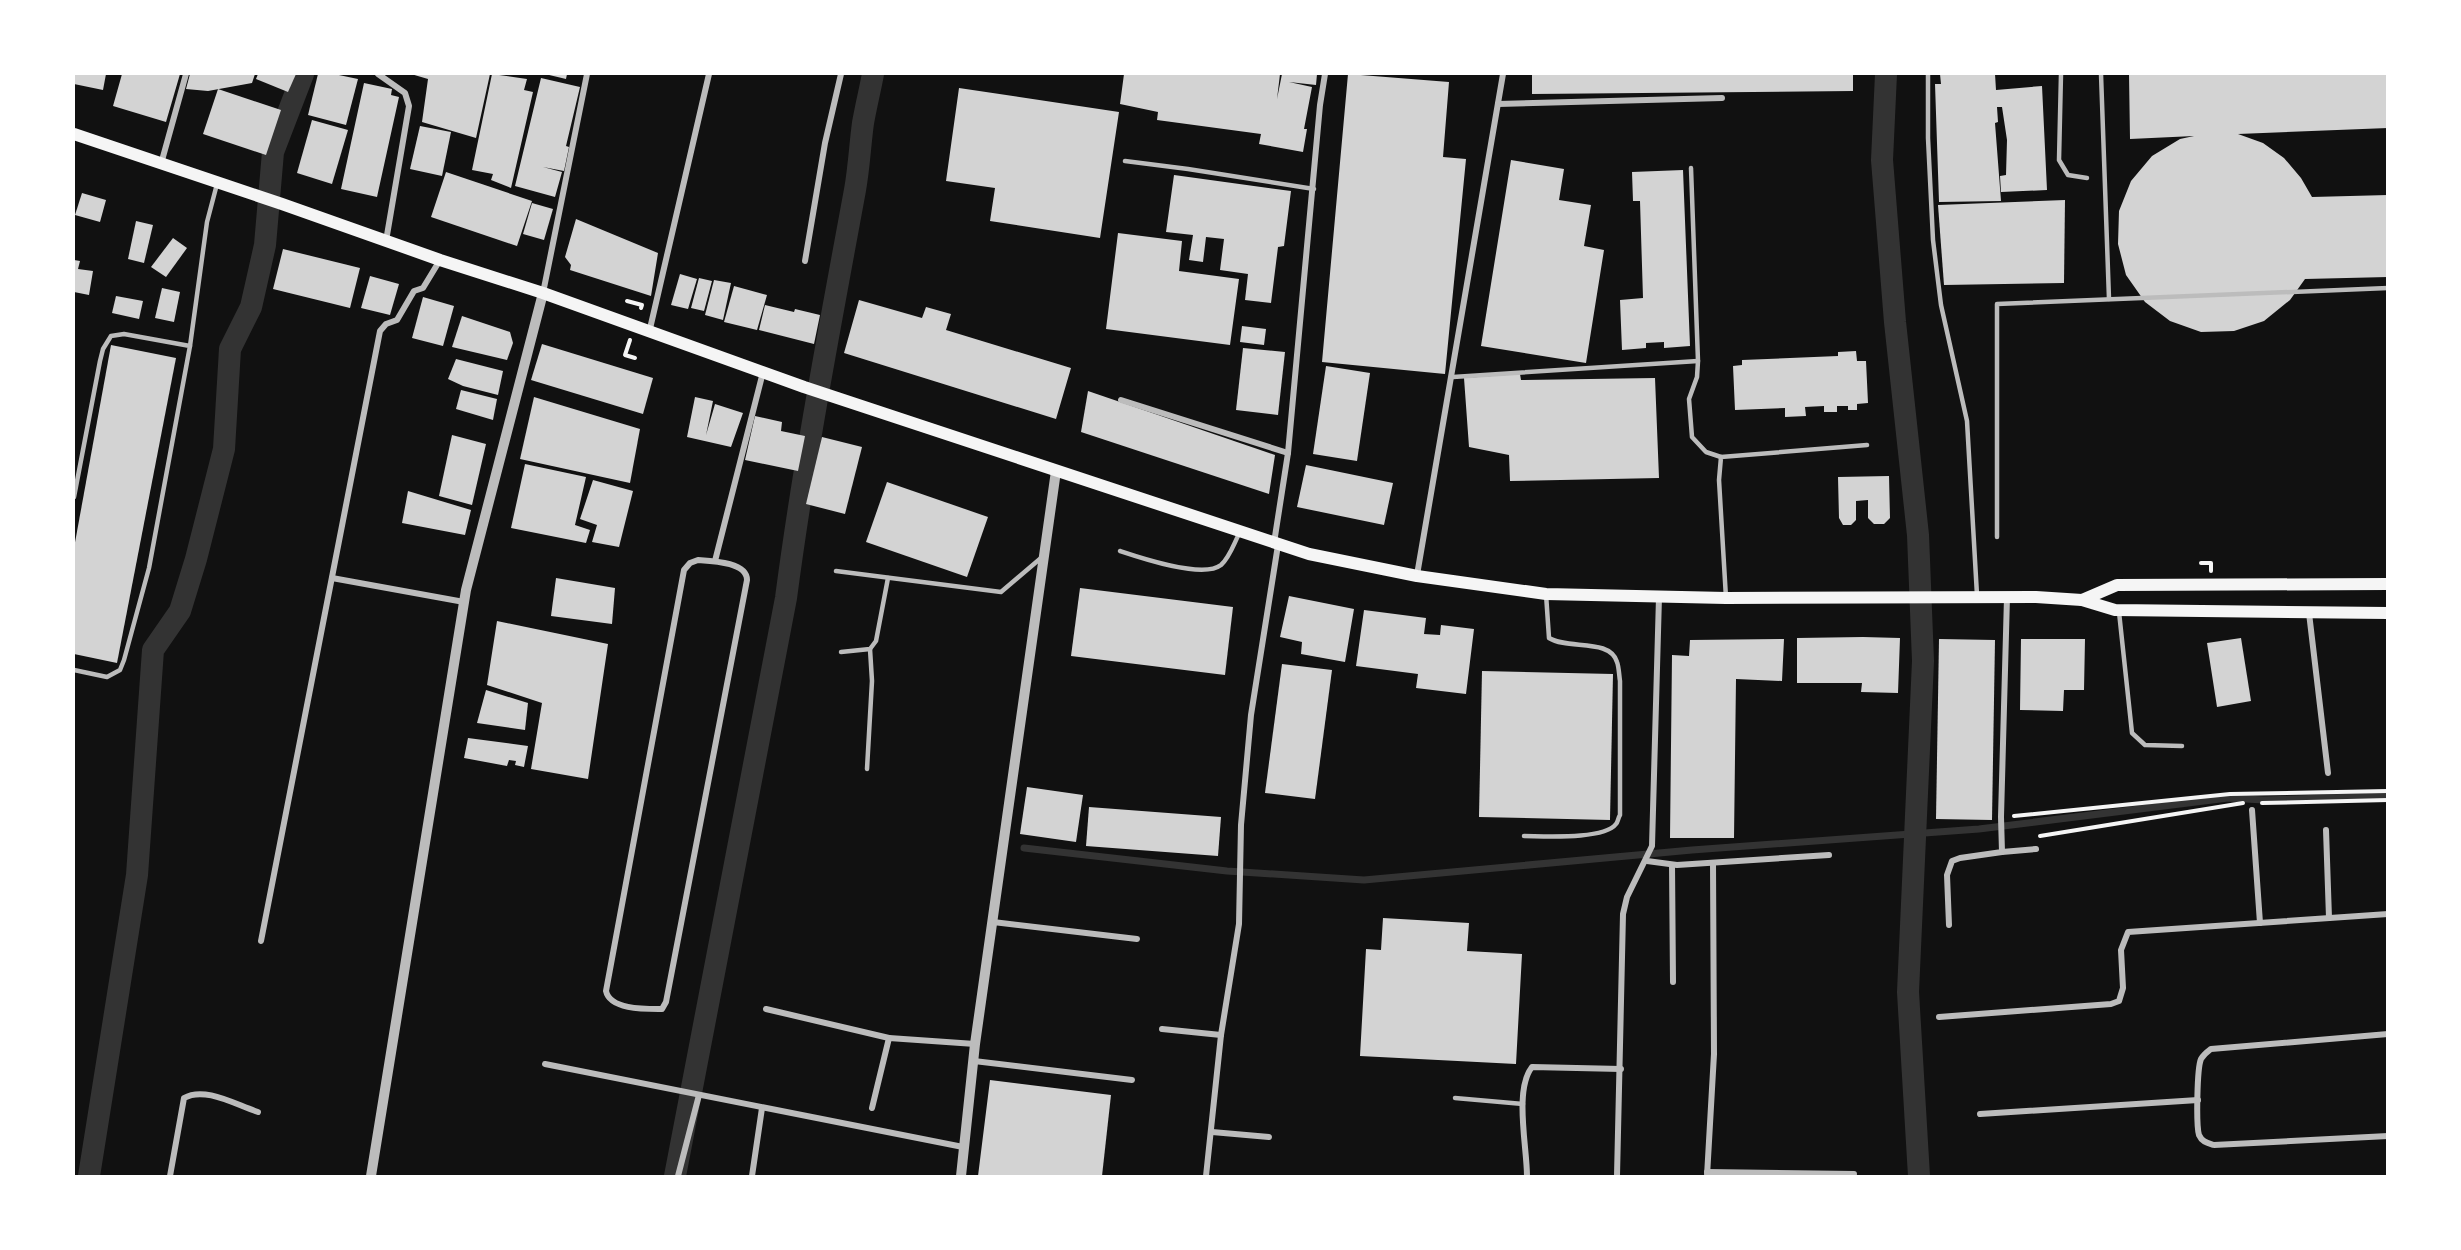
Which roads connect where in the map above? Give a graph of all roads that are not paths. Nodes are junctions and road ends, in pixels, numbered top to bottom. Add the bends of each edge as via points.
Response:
1 (186, 74) edge
2 (378, 74) edge
3 (587, 74) edge
4 (709, 74) edge
5 (841, 74) edge
6 (1325, 74) edge
7 (1503, 74) edge
8 (1928, 74) edge
9 (2061, 74) edge
10 (2101, 74) edge
11 (1722, 98) dead end
12 (1498, 104) junction
13 (74, 134) edge
14 (1125, 161) dead end
15 (161, 164) junction
16 (1691, 168) dead end
17 (2087, 178) dead end
18 (217, 183) junction
19 (1314, 189) junction
20 (386, 241) junction
21 (440, 260) junction
22 (805, 261) dead end
23 (2388, 288) edge
24 (543, 293) junction
25 (2109, 299) junction
26 (649, 333) junction
27 (190, 346) junction
28 (1698, 361) junction
29 (763, 372) junction
30 (1453, 377) junction
31 (1121, 400) dead end
32 (1867, 445) dead end
33 (1288, 453) junction
34 (1720, 457) junction
35 (1056, 471) junction
36 (74, 497) edge
37 (1240, 532) junction
38 (1997, 537) dead end
39 (1276, 544) junction
40 (1120, 551) dead end
41 (1045, 555) junction
42 (715, 561) junction
43 (836, 571) dead end
44 (1417, 576) junction
45 (332, 578) junction
46 (888, 578) junction
47 (2388, 584) edge
48 (1546, 594) junction
49 (1659, 597) junction
50 (1978, 597) junction
51 (2007, 597) junction
52 (1726, 598) junction
53 (2082, 600) junction
54 (464, 602) junction
55 (2119, 610) junction
56 (2309, 612) junction
57 (2388, 613) edge
58 (870, 649) junction
59 (841, 652) dead end
60 (74, 670) edge
61 (2182, 746) dead end
62 (867, 769) dead end
63 (2328, 773) dead end
64 (2252, 810) dead end
65 (2326, 830) dead end
66 (1524, 836) dead end
67 (2036, 849) dead end
68 (2002, 852) junction
69 (1829, 855) dead end
70 (1647, 860) junction
71 (1713, 863) junction
72 (1672, 865) junction
73 (2388, 914) edge
74 (2329, 918) junction
75 (993, 922) junction
76 (2260, 923) junction
77 (1949, 925) dead end
78 (1137, 939) dead end
79 (261, 941) dead end
80 (1673, 982) dead end
81 (766, 1009) dead end
82 (1939, 1017) dead end
83 (1162, 1029) dead end
84 (2388, 1034) edge
85 (1221, 1035) junction
86 (889, 1038) junction
87 (975, 1044) junction
88 (974, 1061) junction
89 (544, 1064) dead end
90 (1621, 1069) junction
91 (1132, 1080) dead end
92 (699, 1095) junction
93 (1455, 1098) dead end
94 (2198, 1100) junction
95 (1523, 1104) junction
96 (762, 1108) junction
97 (872, 1108) dead end
98 (258, 1112) dead end
99 (1980, 1114) dead end
100 (1212, 1132) junction
101 (2388, 1136) edge
102 (1269, 1137) dead end
103 (963, 1147) junction
104 (1707, 1174) edge
105 (1854, 1174) dead end
106 (170, 1176) edge
107 (371, 1176) edge
108 (678, 1176) edge
109 (752, 1176) edge
110 (961, 1176) edge
111 (1206, 1176) edge
112 (1527, 1176) edge
113 (1617, 1176) edge

1 - 15 street
2 - 20 street via 405,93 409,106
3 - 24 street
4 - 26 street
5 - 22 street
6 - 19 street
7 - 12 street
8 - 50 lane via 1933,240 1941,305 1967,421
9 - 17 lane via 2059,160 2068,175
10 - 25 lane
11 - 12 street
12 - 30 street
13 - 15 main road
14 - 19 lane
15 - 18 main road
16 - 28 lane
18 - 20 main road
18 - 27 lane via 207,222
19 - 33 street
20 - 21 main road
21 - 24 main road
21 - 45 street via 423,288 414,291 397,320 380,331
23 - 25 lane
24 - 26 main road
24 - 54 street
25 - 38 lane via 1997,303
26 - 29 main road
27 - 36 lane via 124,334 111,336 100,361
27 - 60 lane via 149,568 124,660 120,670 107,677
28 - 30 lane
28 - 34 lane via 1689,399 1692,437 1706,452
29 - 35 main road
29 - 42 street
30 - 44 street
31 - 33 street
32 - 34 lane
33 - 39 street
34 - 52 lane
35 - 37 main road
35 - 41 street
37 - 39 main road
37 - 40 lane via 1219,567 1205,571
39 - 44 main road
39 - 85 street via 1251,715 1241,825 1239,924
41 - 46 lane via 1001,592
41 - 75 street
42 - 42 street via 698,560 684,570 606,991 607,998 614,1003 662,1009 666,1002 747,580 744,569
43 - 46 lane
44 - 48 main road
45 - 54 street
45 - 79 street
46 - 58 lane via 876,641
47 - 53 main road via 2117,585
48 - 49 main road
48 - 66 lane via 1549,638 1557,643 1602,647 1612,651 1617,661 1620,815 1616,825 1608,830 1584,835
49 - 52 main road
49 - 70 street via 1652,846
50 - 51 main road
50 - 52 main road
51 - 53 main road
51 - 68 street
53 - 55 main road
54 - 107 street
55 - 56 main road
55 - 61 lane via 2132,733 2145,745
56 - 57 main road
56 - 63 street
58 - 59 lane
58 - 62 lane
64 - 76 street
65 - 74 street
67 - 68 street
68 - 77 street via 1952,861 1947,875
69 - 71 street
70 - 72 street
70 - 90 street via 1627,897 1623,914
71 - 72 street
71 - 104 street via 1714,1054
72 - 80 street
73 - 74 street
74 - 76 street
75 - 78 street
75 - 87 street
76 - 82 street via 2128,932 2121,950 2122,996 2111,1004
81 - 86 street
83 - 85 street
84 - 94 street via 2211,1049 2200,1062
85 - 100 street
86 - 87 street
86 - 97 street
87 - 88 street
88 - 91 street
88 - 103 street
89 - 92 street
90 - 95 street via 1532,1067 1527,1072
90 - 113 street
92 - 96 street
92 - 108 street
93 - 95 lane
94 - 99 street
94 - 101 street via 2199,1136 2214,1145
95 - 112 street
96 - 103 street
96 - 109 street
98 - 106 street via 207,1094 194,1092 184,1098
100 - 102 street
100 - 111 street
103 - 110 street
104 - 105 street

